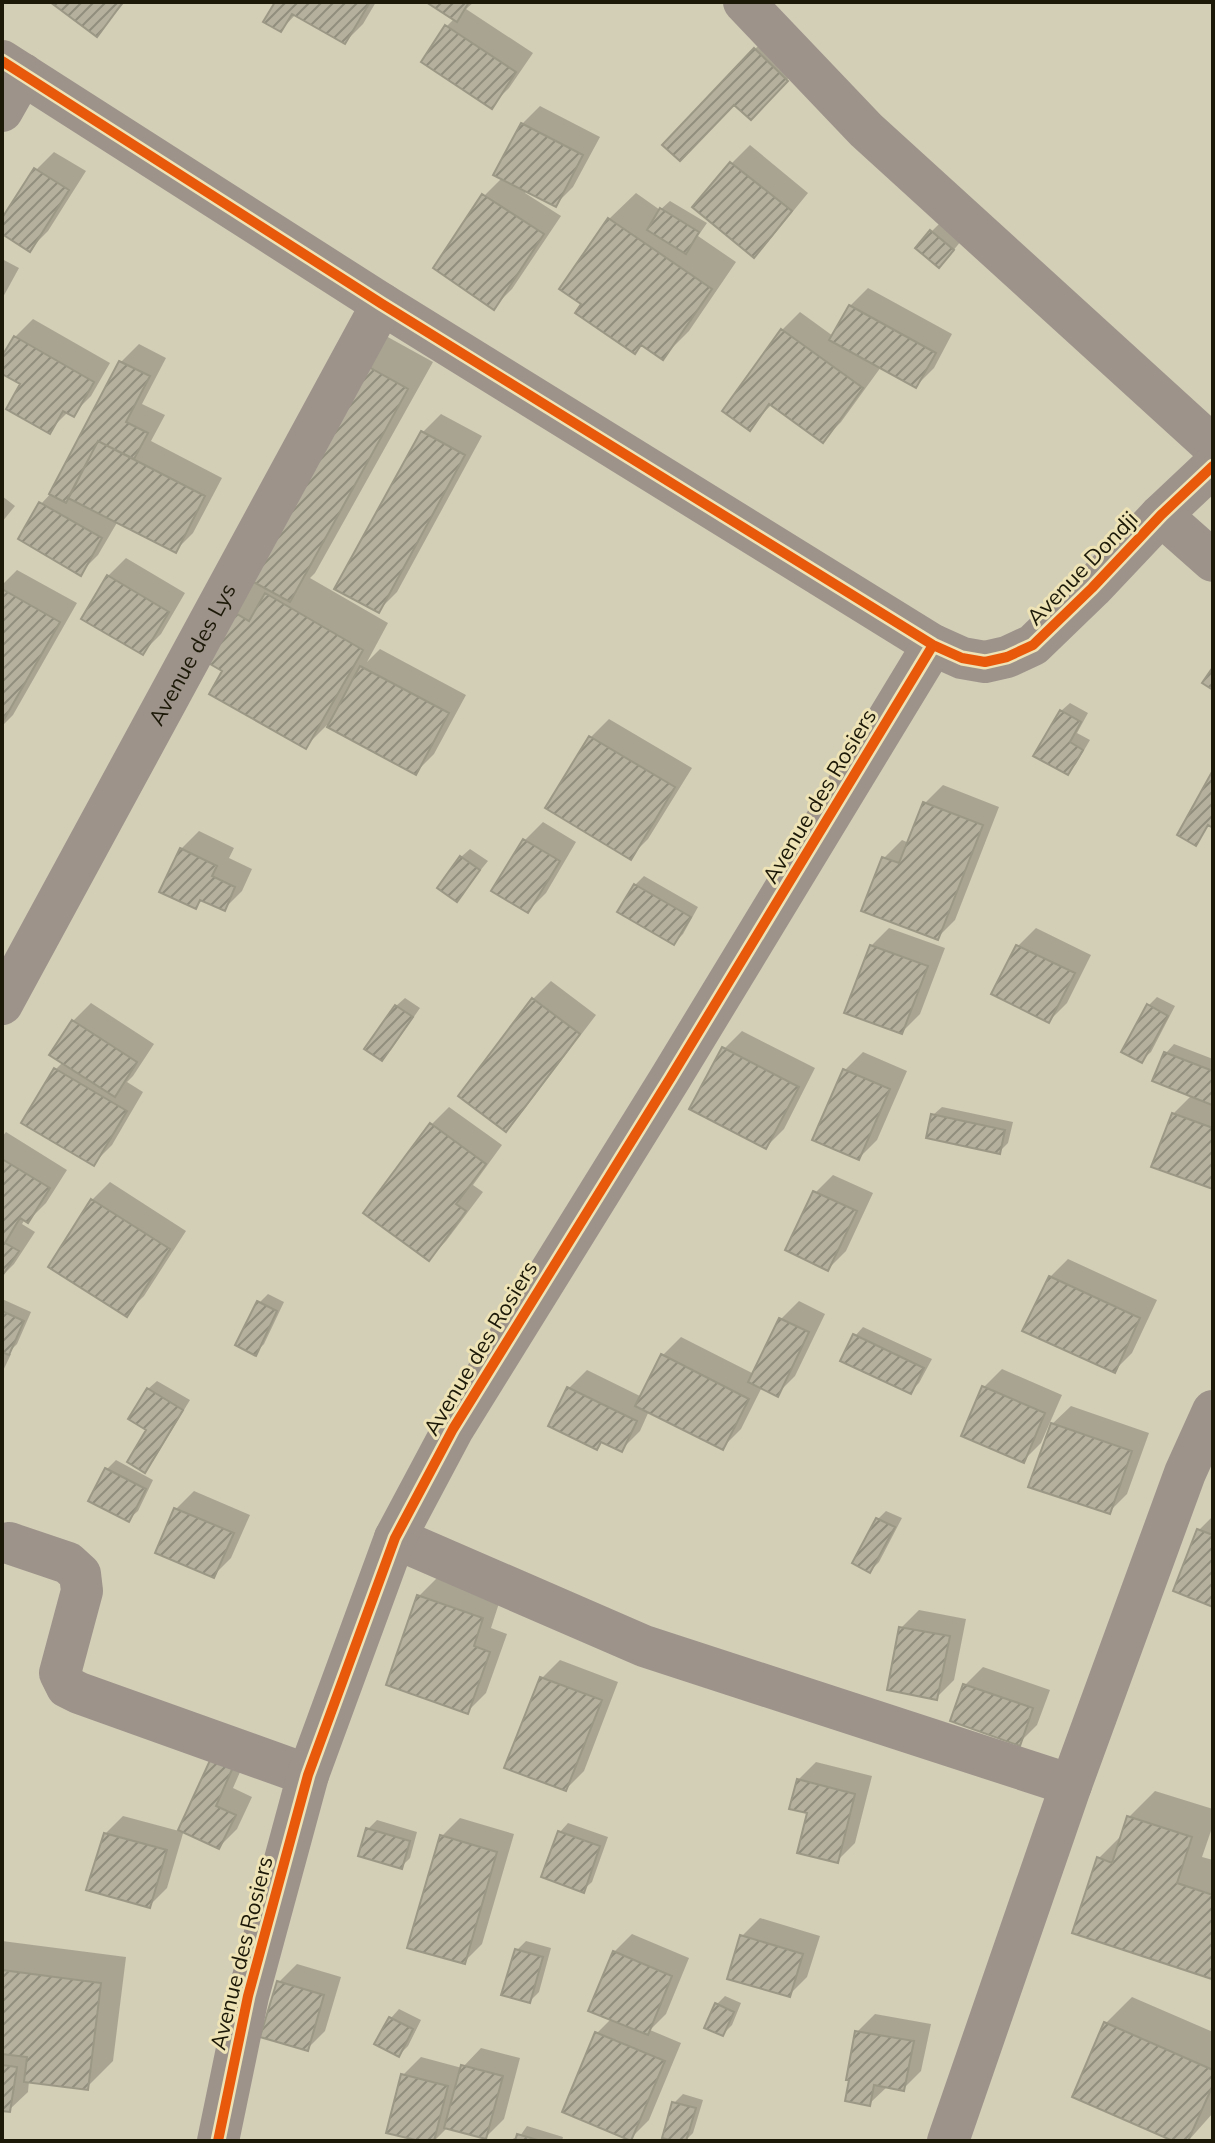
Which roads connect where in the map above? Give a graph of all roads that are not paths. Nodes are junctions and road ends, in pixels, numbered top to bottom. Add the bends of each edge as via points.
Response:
1 (744, 2) edge
2 (12, 67) edge
3 (2, 111) edge
4 (382, 304) junction
5 (1213, 446) edge
6 (1213, 466) edge
7 (1161, 515) junction
8 (1213, 561) edge
9 (948, 652) junction
10 (2, 1004) edge
11 (1213, 1411) edge
12 (395, 1538) junction
13 (9, 1543) dead end
14 (308, 1775) junction
15 (1071, 1785) junction
16 (218, 2141) edge
17 (948, 2141) edge

1 - 5 street via 866,130
2 - 3 street
2 - 4 street
4 - 9 street
4 - 10 street, Avenue des Lys
6 - 7 street, Avenue Dondji
7 - 8 street
7 - 9 street, Avenue Dondji via 1033,645 985,662
9 - 12 street, Avenue des Rosiers via 671,1077 453,1429
11 - 15 street via 1185,1473
12 - 14 street, Avenue des Rosiers
12 - 15 street via 644,1646
13 - 14 street via 68,1563 80,1574 82,1591 60,1673 67,1687
14 - 16 street, Avenue des Rosiers via 248,1996
15 - 17 street

